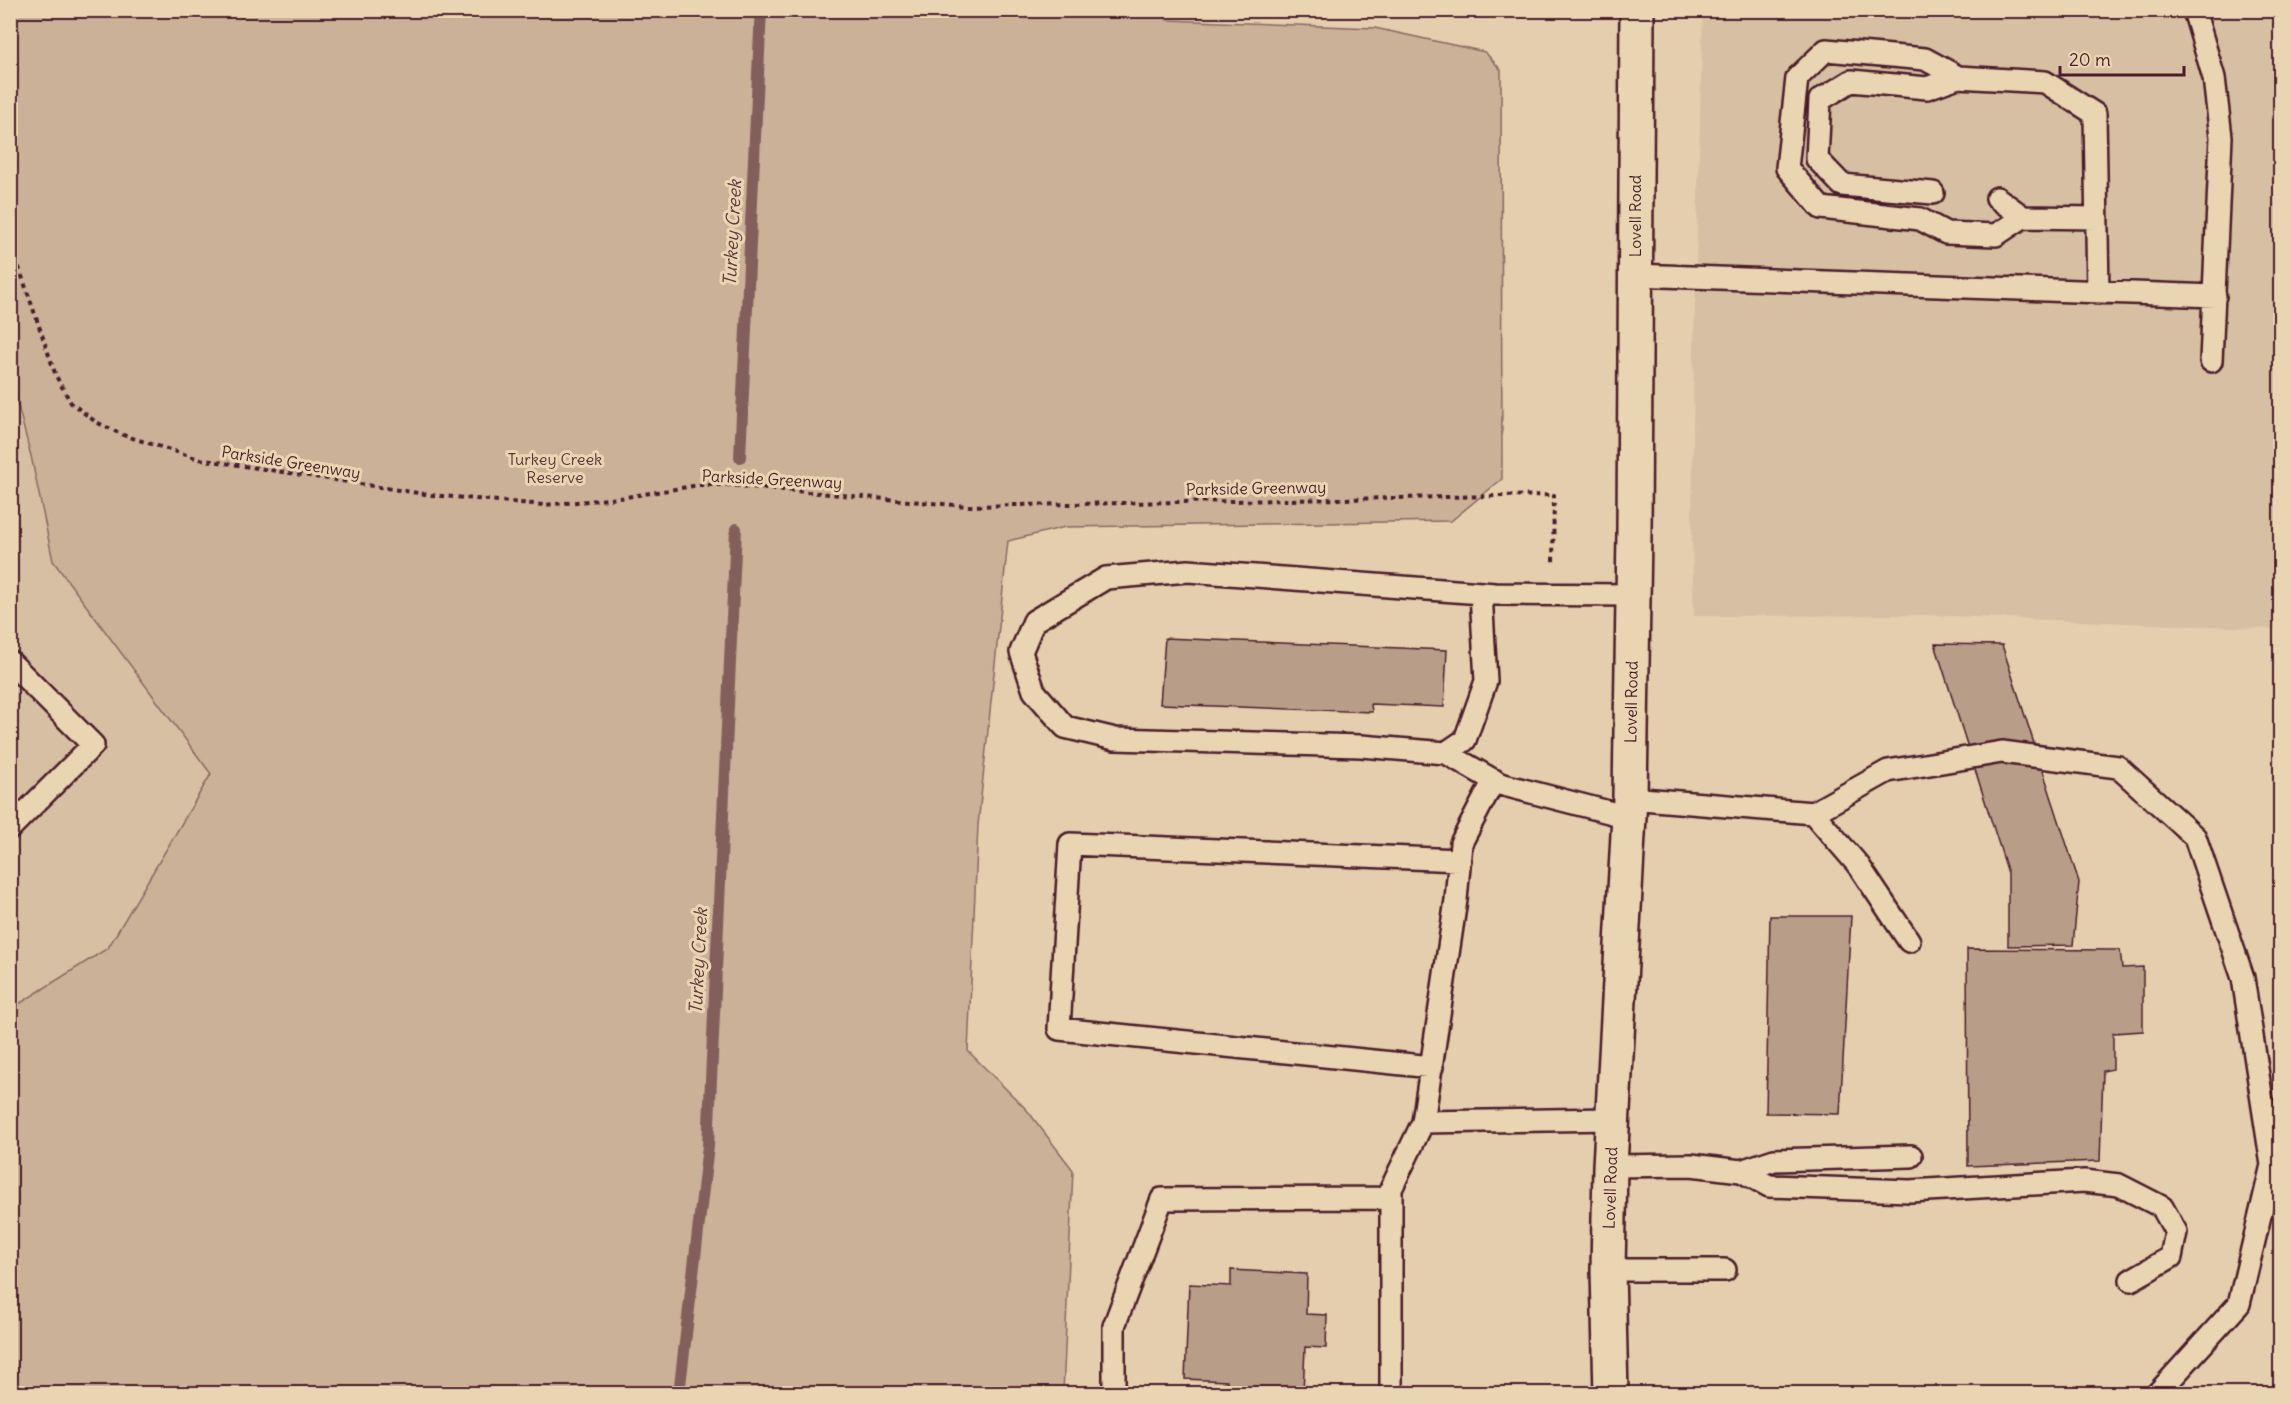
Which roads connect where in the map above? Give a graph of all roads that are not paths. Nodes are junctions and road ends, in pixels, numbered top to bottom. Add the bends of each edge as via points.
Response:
1 (1637, 10) edge
2 (2194, 10) edge
3 (1958, 77) junction
4 (1933, 193) dead end
5 (1997, 198) dead end
6 (2024, 218) junction
7 (2097, 218) junction
8 (1635, 275) junction
9 (2098, 293) junction
10 (2215, 296) junction
11 (2211, 361) dead end
12 (1481, 593) junction
13 (1633, 596) junction
14 (10, 663) edge
15 (1446, 753) junction
16 (1494, 780) junction
17 (1629, 807) junction
18 (1813, 813) junction
19 (10, 828) edge
20 (1460, 860) junction
21 (1909, 941) dead end
22 (1432, 1067) junction
23 (1613, 1119) junction
24 (1424, 1122) junction
25 (1911, 1156) dead end
26 (1610, 1166) junction
27 (1741, 1171) junction
28 (1391, 1198) junction
29 (1608, 1270) junction
30 (1725, 1270) dead end
31 (2131, 1280) dead end
32 (1114, 1394) edge
33 (1391, 1394) edge
34 (1611, 1394) edge
35 (2157, 1394) edge

1 - 8 main road, Lovell Road
2 - 10 lane via 2214,78 2221,137
3 - 4 lane via 1927,88 1851,81 1820,100 1817,159 1842,185
3 - 6 lane via 1925,59 1826,50 1797,78 1787,168 1821,208 1920,219 1946,233 1996,235
3 - 7 lane via 2045,82 2095,114
5 - 6 lane
6 - 7 lane
7 - 9 lane
8 - 9 lane
8 - 13 main road, Lovell Road
9 - 10 lane
10 - 11 lane
12 - 13 lane
12 - 15 lane via 1486,681 1465,740
12 - 15 lane via 1188,571 1106,578 1034,621 1021,652 1034,691 1065,727 1115,739 1361,746
13 - 17 main road, Lovell Road
14 - 19 lane via 93,745
15 - 16 lane
16 - 17 lane
16 - 20 lane via 1461,843
17 - 18 lane
17 - 23 main road, Lovell Road
18 - 21 lane via 1860,867
18 - 35 lane via 1888,771 2002,752 2118,767 2195,837 2244,978 2272,1165 2239,1304
20 - 22 lane
20 - 22 lane via 1070,844 1059,1029
22 - 24 lane
23 - 24 lane
23 - 26 main road, Lovell Road
24 - 28 lane via 1391,1189
25 - 27 lane via 1774,1160
26 - 27 lane via 1691,1165
26 - 29 main road, Lovell Road
27 - 31 lane via 1769,1186 1910,1191 2084,1181 2120,1185 2162,1208 2176,1232 2171,1257
28 - 32 lane via 1162,1199 1114,1326
28 - 33 lane
29 - 30 lane
29 - 34 main road, Lovell Road

